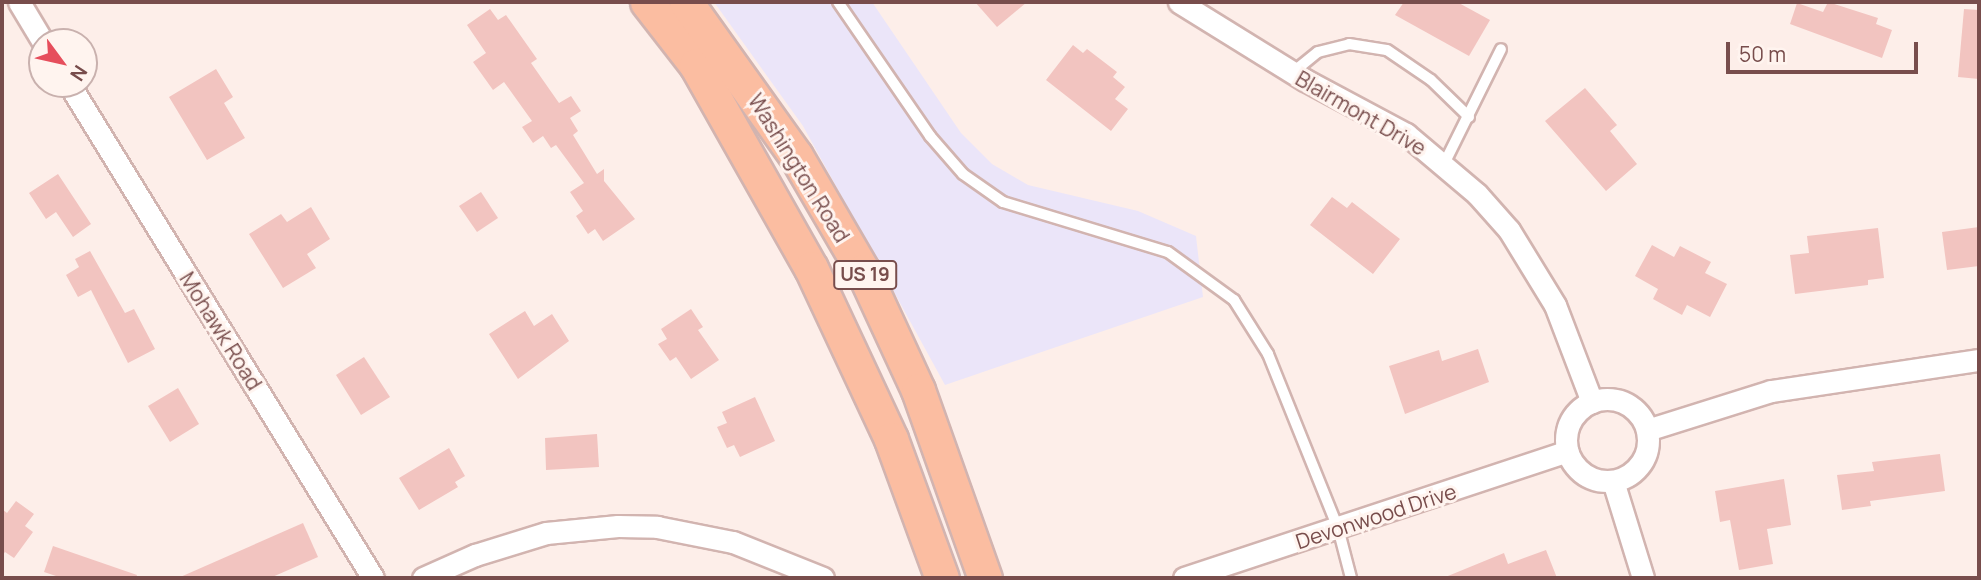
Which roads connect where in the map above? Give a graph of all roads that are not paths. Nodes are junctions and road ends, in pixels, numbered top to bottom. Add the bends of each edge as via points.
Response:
1 (19, 2) edge
2 (647, 2) edge
3 (686, 2) edge
4 (838, 2) edge
5 (1179, 2) edge
6 (35, 28) edge
7 (1501, 48) dead end
8 (1292, 73) junction
9 (78, 98) edge
10 (1469, 117) junction
11 (1444, 164) junction
12 (1979, 359) edge
13 (1592, 402) junction
14 (1647, 430) junction
15 (1567, 451) junction
16 (1613, 481) junction
17 (1338, 528) junction
18 (373, 578) edge
19 (423, 578) edge
20 (823, 578) edge
21 (942, 578) edge
22 (985, 578) edge
23 (1184, 578) edge
24 (1351, 578) edge
25 (1643, 578) edge

1 - 6 street
2 - 21 main road, Washington Road / US 19 via 696,65 811,268 891,439
3 - 22 main road, Washington Road / US 19 via 796,156 863,271 923,401
4 - 17 lane via 930,136 963,174 1003,202 1168,252 1234,300 1268,354
5 - 8 street, Blairmont Drive
7 - 10 lane
8 - 10 lane via 1318,52 1339,47 1387,50 1432,80
8 - 11 street, Blairmont Drive via 1406,134
9 - 18 street, Mohawk Road
10 - 11 lane
11 - 13 street, Blairmont Drive via 1501,221 1534,268 1555,305
12 - 14 street via 1782,388
13 - 14 street via 1620,400 1642,417
13 - 15 street via 1574,416
14 - 16 street via 1645,457 1637,468
15 - 16 street via 1590,478
15 - 17 street, Devonwood Drive
16 - 25 street
17 - 23 street, Devonwood Drive
17 - 24 lane
19 - 20 street via 475,555 546,533 618,526 657,527 733,542 771,553

